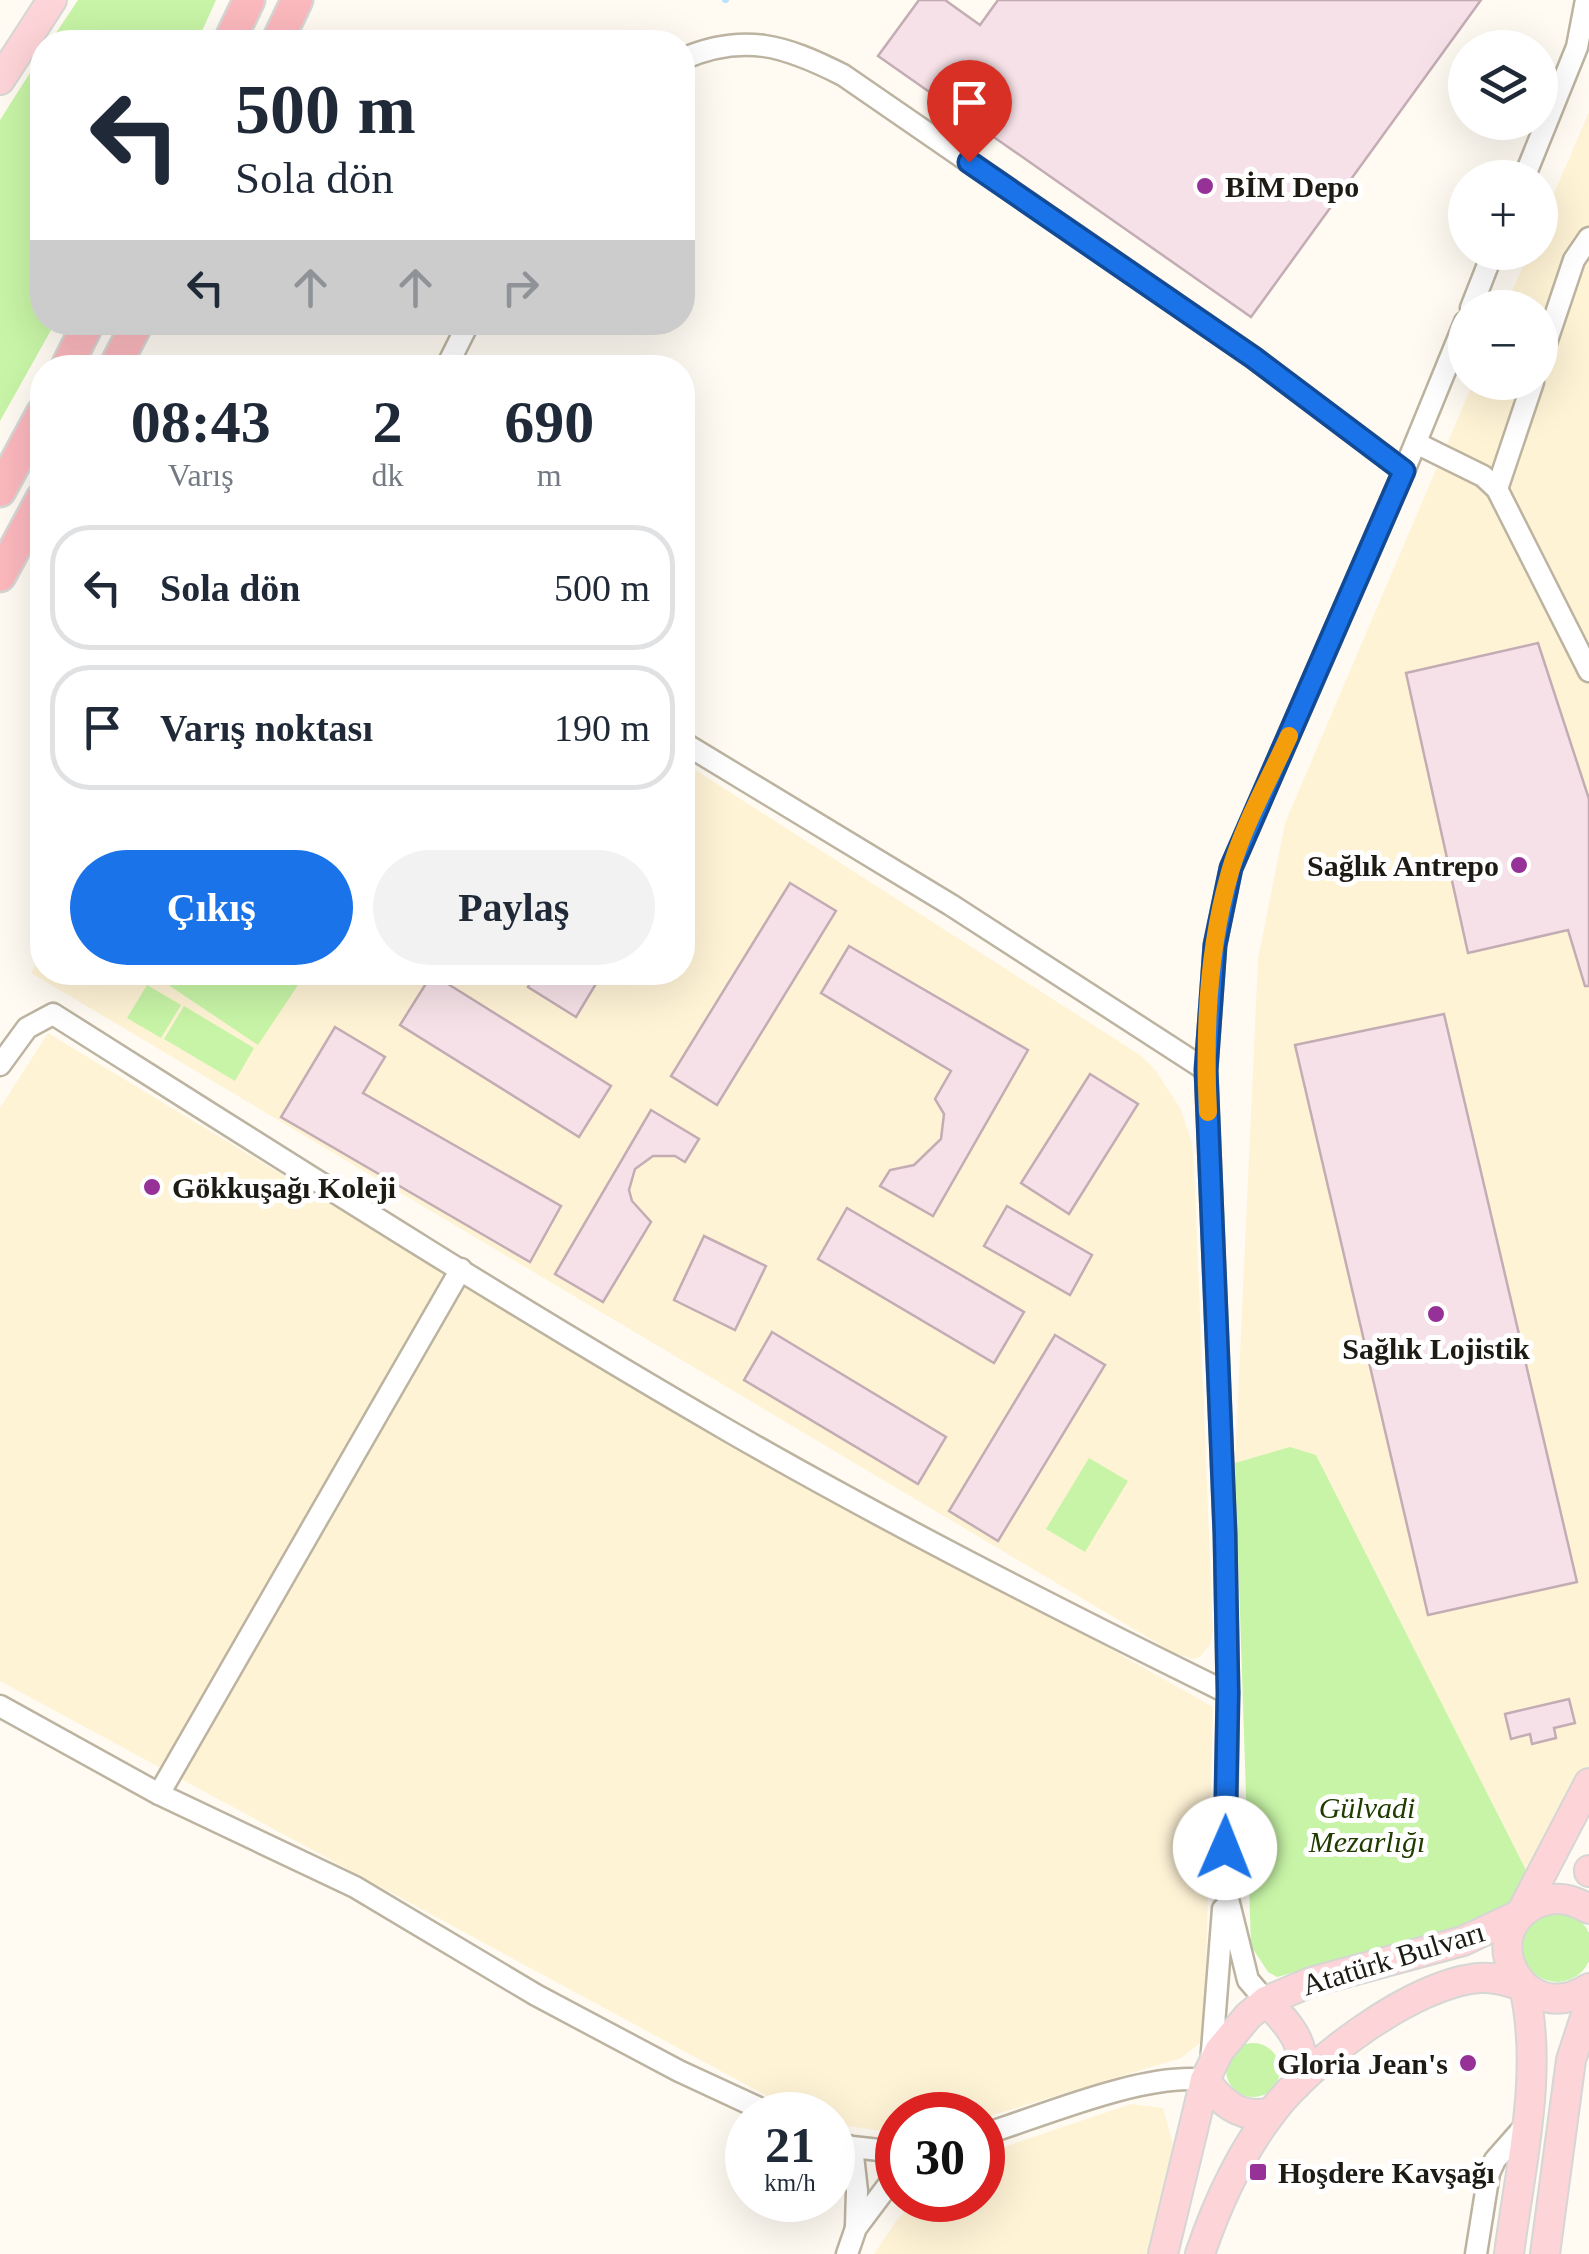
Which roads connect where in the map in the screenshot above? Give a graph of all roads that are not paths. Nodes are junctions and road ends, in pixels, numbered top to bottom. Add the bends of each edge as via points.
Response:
1 (52, 0) edge
2 (249, 0) edge
3 (297, 0) edge
4 (1586, 0) edge
5 (32, 30) edge
6 (235, 30) edge
7 (283, 30) edge
8 (30, 34) edge
9 (695, 55) edge
10 (0, 80) edge
11 (1531, 160) edge
12 (1589, 238) edge
13 (1558, 308) edge
14 (1448, 364) edge
15 (1527, 400) edge
16 (30, 434) edge
17 (1416, 443) junction
18 (1404, 471) junction
19 (1497, 489) junction
20 (0, 490) edge
21 (30, 520) edge
22 (0, 576) edge
23 (1589, 671) edge
24 (695, 750) edge
25 (0, 1065) edge
26 (1206, 1070) junction
27 (462, 1269) junction
28 (1228, 1693) junction
29 (0, 1706) edge
30 (1589, 1782) edge
31 (158, 1794) junction
32 (1224, 1887) junction
33 (1589, 1910) edge
34 (1521, 1914) junction
35 (1524, 1987) junction
36 (1589, 1988) edge
37 (1266, 2001) junction
38 (1589, 2005) edge
39 (1208, 2073) junction
40 (1296, 2085) junction
41 (725, 2093) edge
42 (1272, 2112) junction
43 (1526, 2126) junction
44 (1005, 2128) edge
45 (855, 2185) edge
46 (875, 2203) edge
47 (856, 2228) junction
48 (847, 2254) edge
49 (1162, 2254) edge
50 (1200, 2254) edge
51 (1476, 2254) edge
52 (1509, 2254) edge
53 (1546, 2254) edge

1 - 5 main road
2 - 6 highway
3 - 7 highway
4 - 11 street via 1577,48
8 - 10 main road
9 - 18 street via 756,42 843,75 1254,358
12 - 13 street
14 - 17 street, Atatürk Bulvarı
15 - 19 street
16 - 20 highway
17 - 18 street, Atatürk Bulvarı
17 - 19 street
18 - 26 street, Atatürk Bulvarı via 1231,868 1215,945
19 - 23 street
21 - 22 highway
24 - 26 street
25 - 27 street via 28,1028 53,1014
26 - 28 street, Atatürk Bulvarı
27 - 28 street via 728,1430
27 - 31 street
28 - 32 street, Atatürk Bulvarı
29 - 31 street
30 - 34 main road
31 - 41 street via 355,1887 536,1996
32 - 37 street, Atatürk Bulvarı via 1246,1974
32 - 39 street, Atatürk Bulvarı
33 - 34 main road, Atatürk Bulvarı via 1547,1899
34 - 35 main road via 1508,1959
34 - 37 main road, Atatürk Bulvarı via 1463,1941 1335,1974
35 - 36 main road, Atatürk Bulvarı via 1555,2000
35 - 40 main road, Atatürk Bulvarı via 1477,1978 1421,1995 1386,2014
35 - 43 main road via 1532,2054
37 - 39 main road, Atatürk Bulvarı via 1229,2036
37 - 40 main road via 1299,2043 1303,2062
38 - 53 main road via 1571,2060
39 - 42 main road via 1216,2095 1230,2107
39 - 44 street via 1150,2082
39 - 49 main road, Atatürk Bulvarı
40 - 42 main road, Atatürk Bulvarı
42 - 50 main road, Atatürk Bulvarı via 1232,2177
43 - 51 street via 1488,2173
43 - 52 main road
45 - 47 street
46 - 47 street
47 - 48 street

